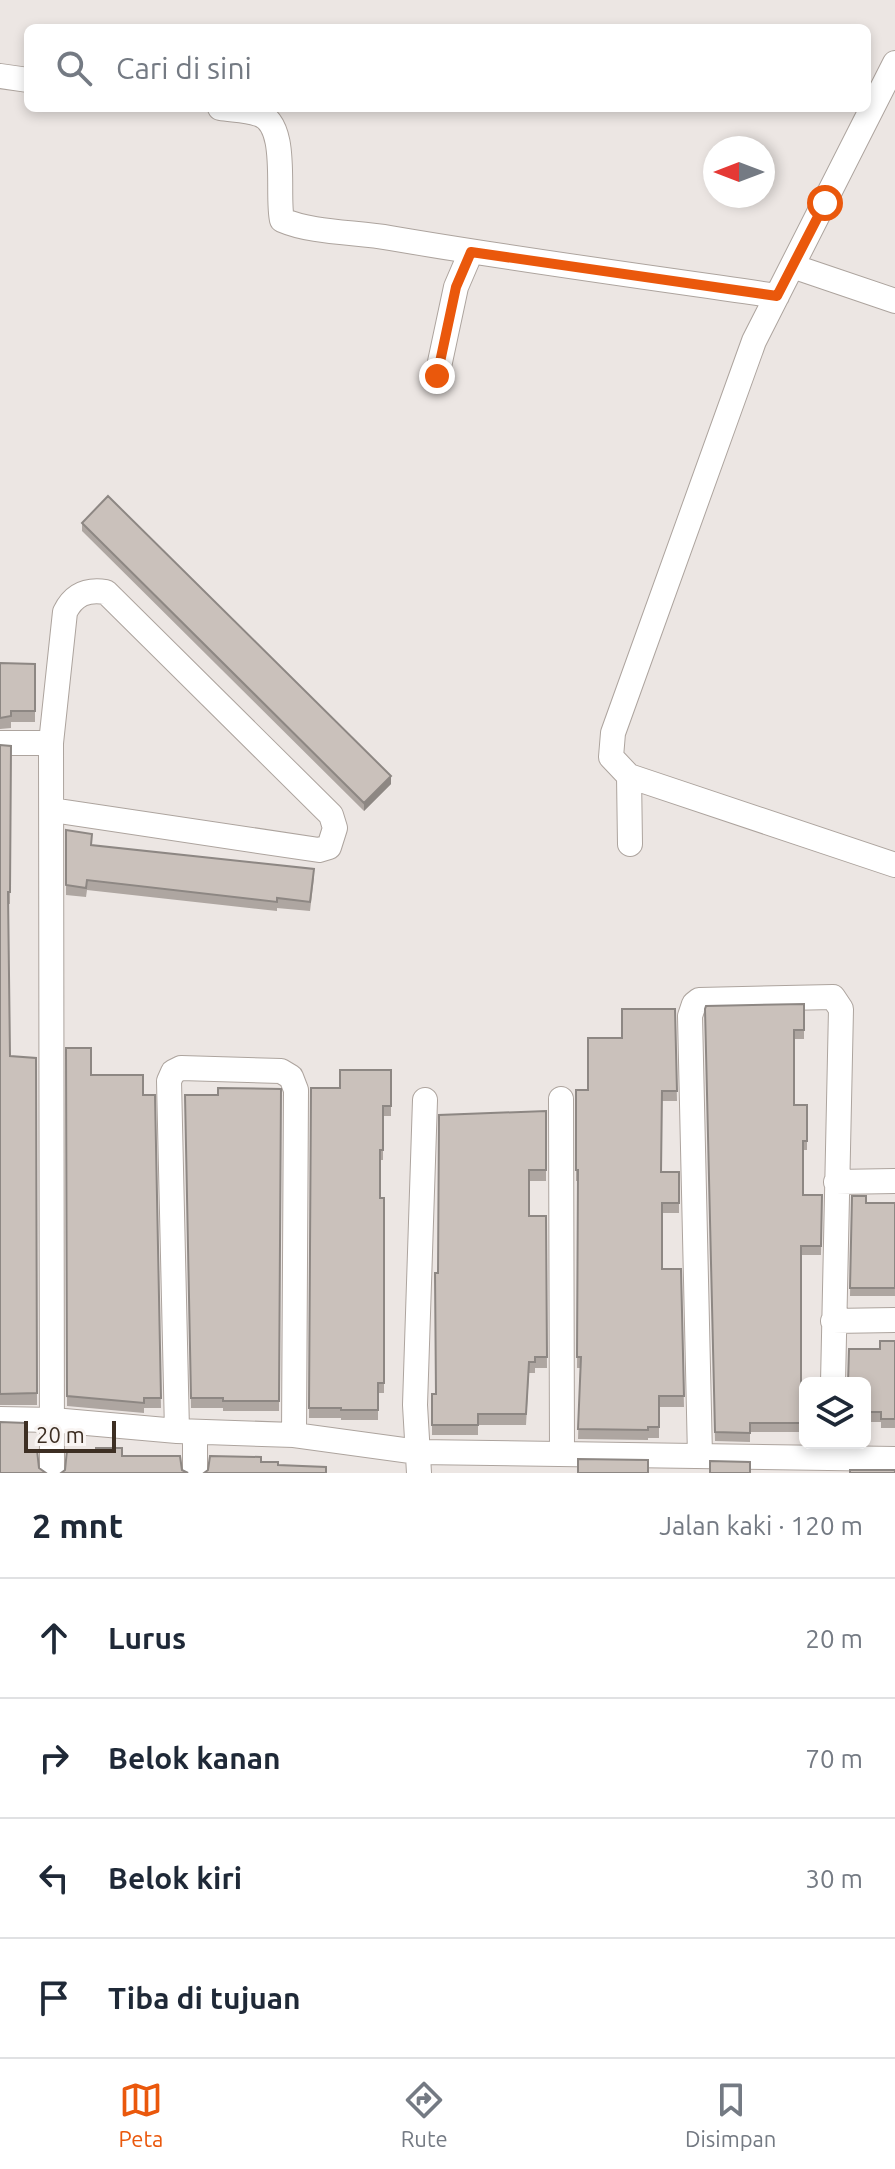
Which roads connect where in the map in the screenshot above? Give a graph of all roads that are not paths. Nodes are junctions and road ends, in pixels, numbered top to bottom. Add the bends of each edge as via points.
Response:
1 (895, 63) edge
2 (0, 76) edge
3 (24, 79) edge
4 (871, 110) edge
5 (247, 112) edge
6 (870, 112) edge
7 (471, 252) junction
8 (792, 266) junction
9 (777, 296) junction
10 (895, 301) edge
11 (437, 376) dead end
12 (0, 743) edge
13 (51, 743) junction
14 (629, 776) junction
15 (52, 810) junction
16 (630, 844) dead end
17 (895, 865) edge
18 (561, 1099) dead end
19 (425, 1100) dead end
20 (895, 1181) edge
21 (836, 1182) junction
22 (895, 1320) edge
23 (833, 1321) junction
24 (833, 1377) edge
25 (0, 1419) edge
26 (53, 1420) junction
27 (186, 1432) junction
28 (294, 1435) junction
29 (562, 1453) junction
30 (700, 1456) junction
31 (833, 1459) edge
32 (895, 1459) edge
33 (418, 1462) edge
34 (52, 1473) edge
35 (195, 1473) edge

1 - 4 street
2 - 3 street
5 - 7 street via 261,114 275,134 282,220 293,226
6 - 8 street
7 - 9 street
7 - 11 street via 456,287
8 - 9 street
8 - 10 street
9 - 14 street via 754,341 613,733 611,757
12 - 13 street
13 - 15 street
13 - 15 street via 65,612 82,593 106,592 331,815 335,828 329,847 319,850
14 - 16 street
14 - 17 street
15 - 26 street
18 - 29 street
19 - 33 street via 415,1405
20 - 21 street
21 - 23 street
21 - 30 street via 842,1022 838,1001 709,999 694,1004 690,1032
22 - 23 street
23 - 24 street
25 - 26 street
26 - 27 street
26 - 34 street
27 - 28 street
27 - 28 street via 169,1081 181,1068 281,1071 291,1077 296,1090
27 - 35 street
28 - 33 street
29 - 30 street
29 - 33 street
30 - 31 street
31 - 32 street

